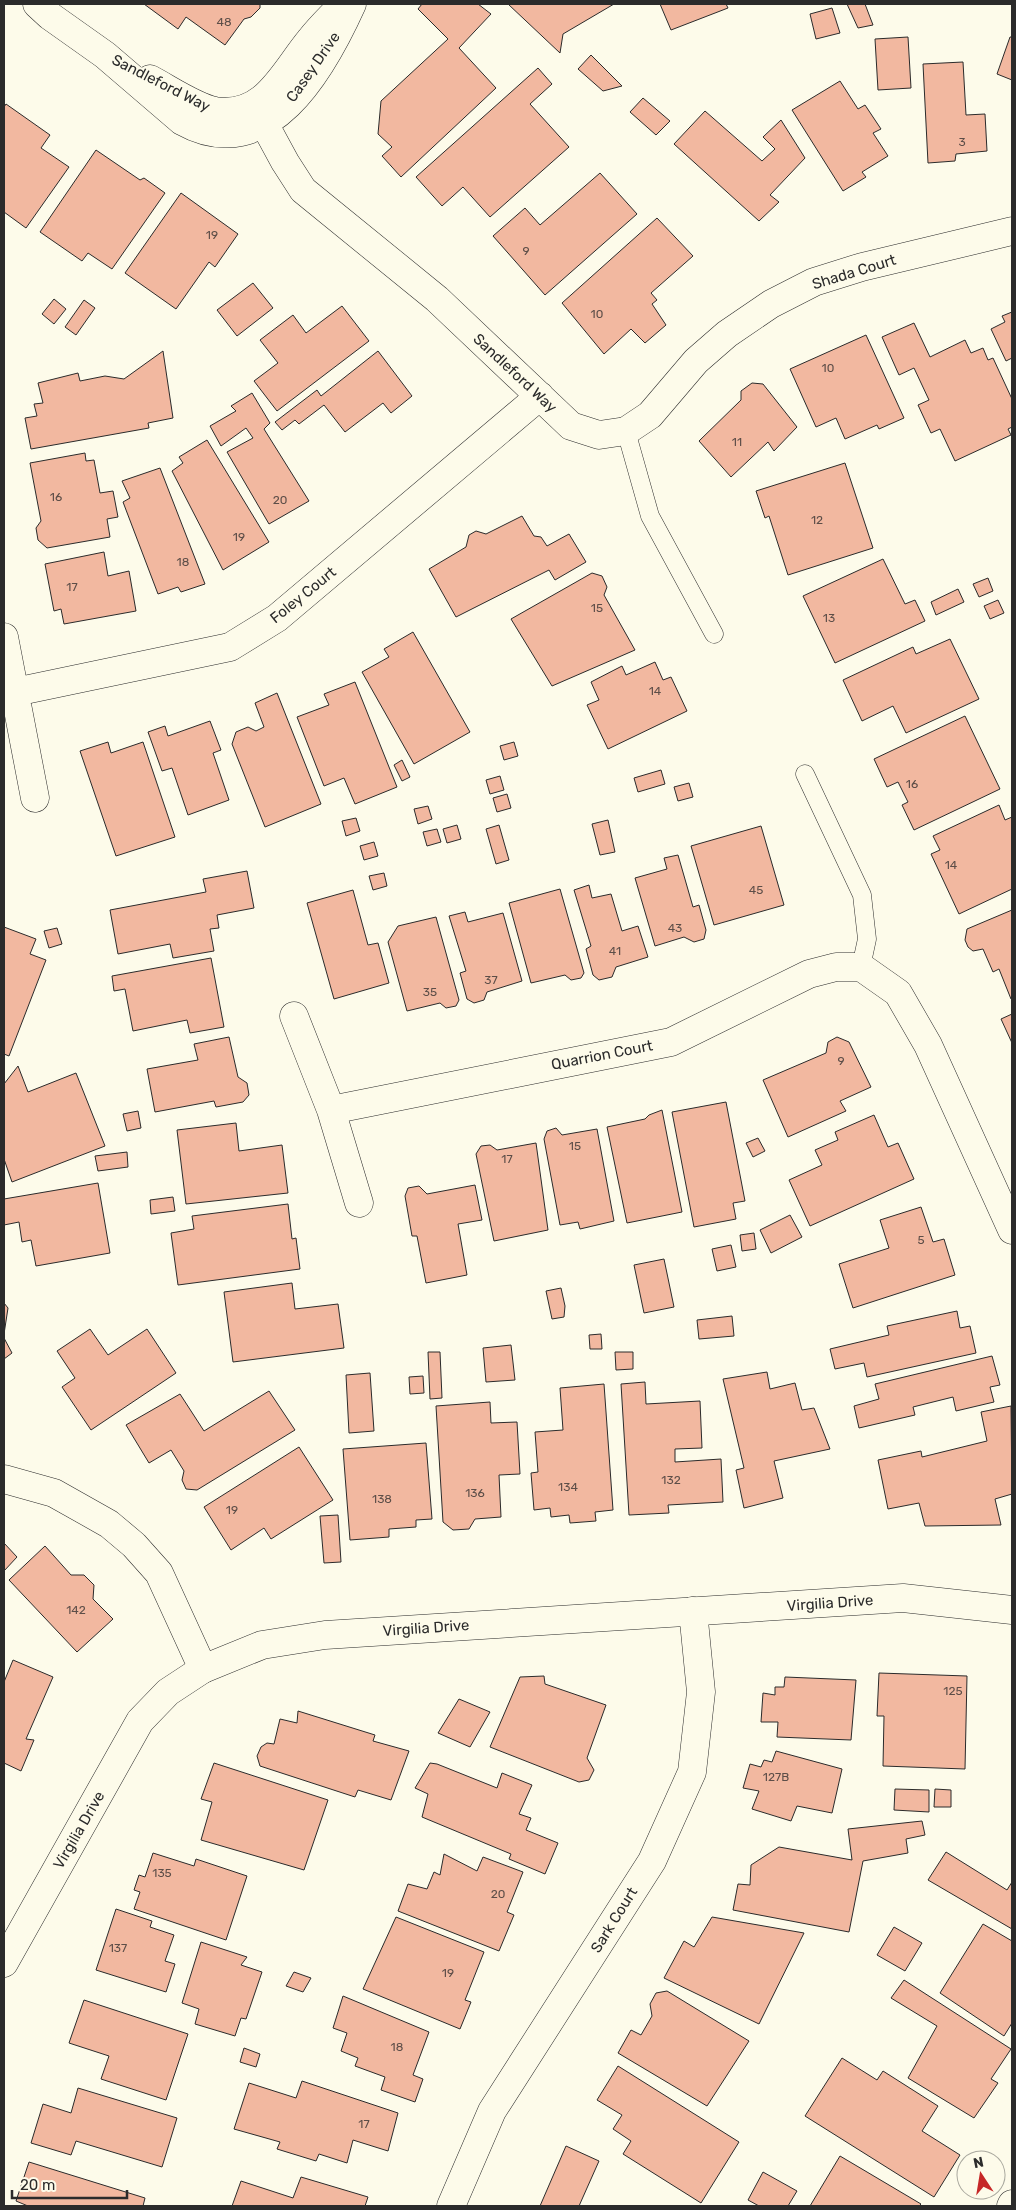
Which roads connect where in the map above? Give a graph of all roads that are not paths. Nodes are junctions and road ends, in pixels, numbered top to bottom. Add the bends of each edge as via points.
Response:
1 (23, 4) edge
2 (344, 4) edge
3 (352, 4) edge
4 (44, 10) edge
5 (260, 114) junction
6 (1012, 231) edge
7 (540, 396) junction
8 (626, 431) junction
9 (714, 634) dead end
10 (4, 637) edge
11 (15, 692) junction
12 (805, 774) dead end
13 (35, 798) dead end
14 (861, 967) junction
15 (294, 1016) dead end
16 (331, 1110) junction
17 (359, 1203) dead end
18 (1012, 1230) edge
19 (4, 1479) edge
20 (1012, 1610) edge
21 (693, 1611) junction
22 (203, 1669) junction
23 (4, 1963) edge
24 (451, 2206) edge

1 - 4 street, Sandleford Way
2 - 5 street, Casey Drive via 309,40 269,95
3 - 5 street, Casey Drive via 335,40 302,89 285,108
4 - 5 street, Sandleford Way via 105,54 213,111
5 - 7 street, Sandleford Way via 303,190 437,299
6 - 8 street, Shada Court via 862,267 814,282 771,304 727,334 702,356 650,415
7 - 8 street, Sandleford Way via 571,426 600,434
7 - 11 street, Foley Court via 277,618 230,647
8 - 9 lane via 650,516
10 - 11 street
11 - 13 street
12 - 14 lane via 862,895 867,939
14 - 16 street, Quarrion Court via 836,967 809,974 672,1042
14 - 18 street via 898,993 928,1045
15 - 16 street
16 - 17 street
19 - 22 street via 54,1492 109,1524 134,1545 159,1573
20 - 21 street, Virgilia Drive via 903,1598
21 - 22 street, Virgilia Drive via 325,1634 262,1645
21 - 24 street, Sark Court via 701,1692 692,1772 652,1860 492,2111
22 - 23 street, Virgilia Drive via 168,1692 140,1721

